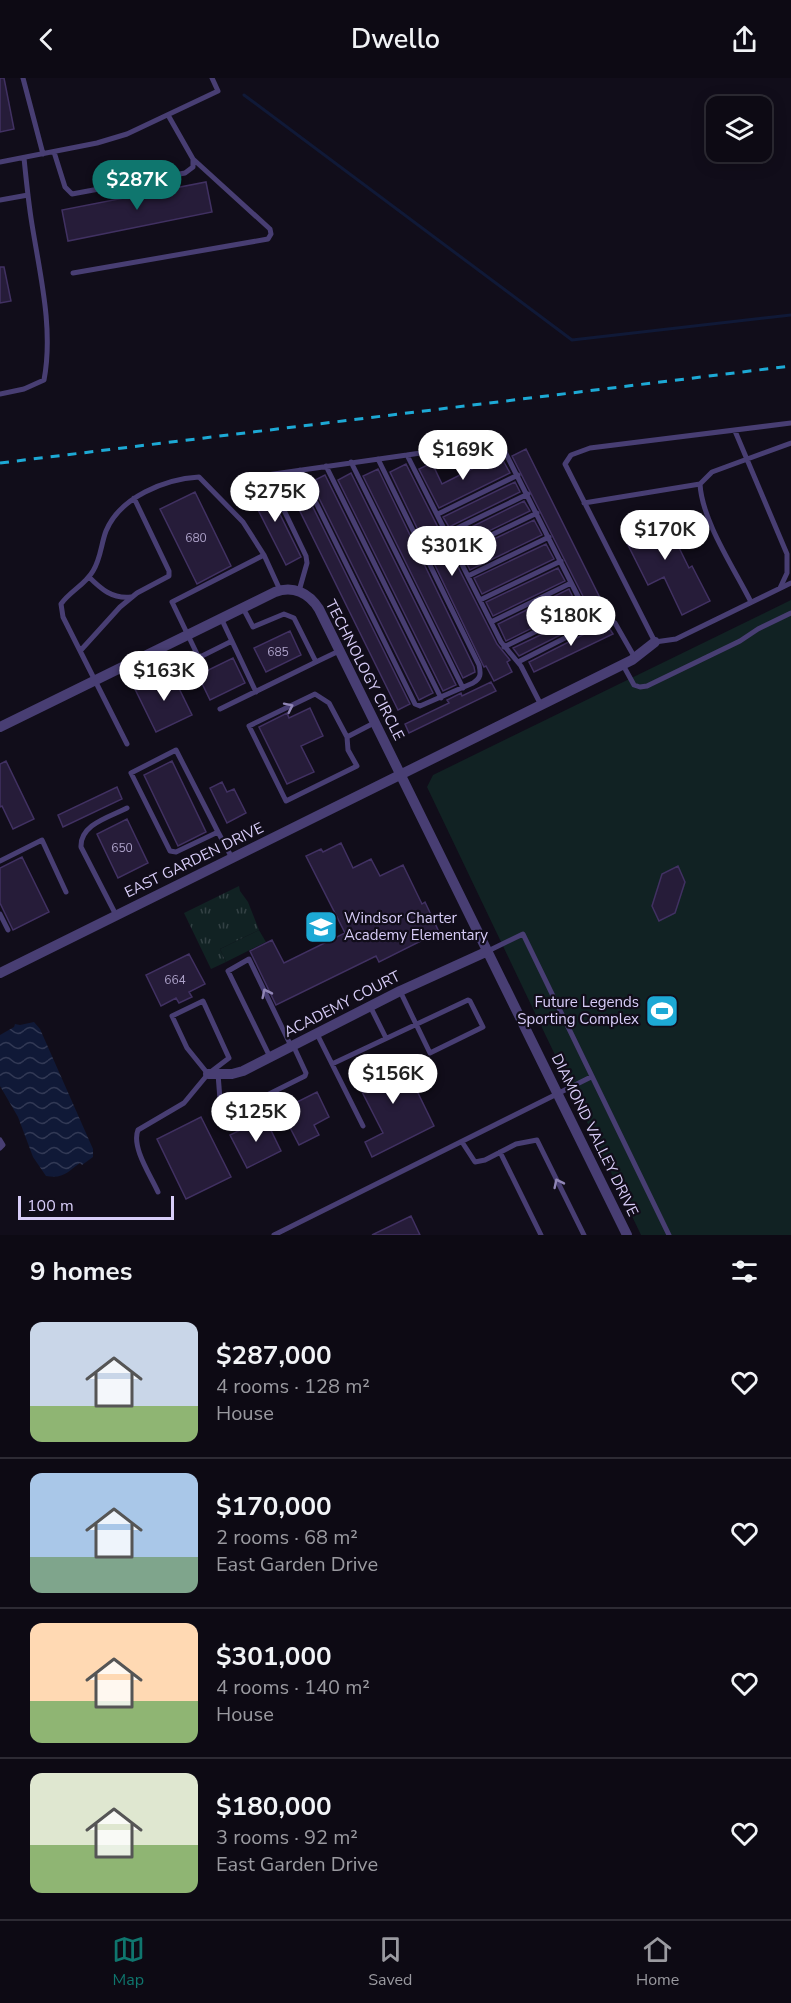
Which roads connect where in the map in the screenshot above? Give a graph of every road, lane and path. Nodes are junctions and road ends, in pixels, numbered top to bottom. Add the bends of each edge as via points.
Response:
1 (23, 78) edge
2 (212, 78) edge
3 (168, 115) junction
4 (54, 152) junction
5 (43, 154) junction
6 (24, 158) junction
7 (193, 159) junction
8 (0, 162) edge
9 (28, 195) junction
10 (0, 200) edge
11 (73, 273) dead end
12 (0, 394) edge
13 (791, 423) edge
14 (735, 431) junction
15 (791, 443) edge
16 (407, 455) junction
17 (378, 459) junction
18 (748, 459) junction
19 (351, 462) junction
20 (326, 466) junction
21 (300, 470) junction
22 (518, 475) junction
23 (700, 484) junction
24 (528, 494) junction
25 (135, 498) junction
26 (584, 503) junction
27 (537, 513) junction
28 (438, 514) junction
29 (447, 533) junction
30 (549, 537) junction
31 (456, 552) junction
32 (264, 555) junction
33 (561, 561) junction
34 (468, 576) junction
35 (89, 577) junction
36 (571, 583) junction
37 (791, 583) edge
38 (780, 588) junction
39 (280, 590) junction
40 (299, 591) junction
41 (131, 597) junction
42 (480, 600) junction
43 (751, 602) junction
44 (243, 608) junction
45 (584, 608) junction
46 (791, 613) edge
47 (221, 618) junction
48 (491, 622) junction
49 (592, 624) junction
50 (188, 635) junction
51 (232, 641) junction
52 (655, 642) junction
53 (504, 647) junction
54 (81, 650) junction
55 (340, 650) junction
56 (635, 658) junction
57 (316, 662) junction
58 (518, 662) junction
59 (623, 664) junction
60 (96, 680) junction
61 (463, 688) junction
62 (256, 692) junction
63 (441, 698) junction
64 (541, 705) junction
65 (220, 710) dead end
66 (376, 723) junction
67 (0, 727) edge
68 (347, 737) junction
69 (127, 744) dead end
70 (402, 774) junction
71 (126, 808) dead end
72 (218, 832) junction
73 (232, 858) junction
74 (0, 861) edge
75 (66, 892) dead end
76 (0, 914) edge
77 (116, 915) junction
78 (8, 930) dead end
79 (488, 951) junction
80 (0, 973) edge
81 (400, 991) junction
82 (370, 1006) junction
83 (416, 1024) junction
84 (317, 1033) junction
85 (386, 1038) junction
86 (292, 1046) junction
87 (270, 1058) junction
88 (332, 1064) junction
89 (213, 1074) junction
90 (591, 1077) junction
91 (559, 1094) junction
92 (363, 1126) dead end
93 (0, 1140) edge
94 (462, 1142) junction
95 (0, 1148) edge
96 (500, 1152) junction
97 (158, 1192) dead end
98 (274, 1235) edge
99 (541, 1235) edge
100 (584, 1235) edge
101 (627, 1235) edge
102 (669, 1235) edge

1 - 5 lane
2 - 3 lane via 219,91
3 - 4 lane via 97,144
3 - 7 lane
4 - 5 lane
4 - 7 lane via 65,187 72,194 185,173 193,167
5 - 6 lane
6 - 8 lane
6 - 9 lane
7 - 11 lane via 270,228 268,239
9 - 10 lane
9 - 12 lane via 40,265 48,356 44,380
13 - 14 lane
14 - 18 lane
14 - 26 lane via 590,448 571,455 566,464
15 - 18 lane
16 - 17 lane
16 - 22 lane via 489,444 502,446
16 - 28 lane
17 - 19 lane
17 - 61 lane via 479,665 479,679
18 - 23 lane via 712,472
18 - 38 lane via 787,554 787,573
19 - 20 lane
19 - 61 lane
20 - 21 lane
20 - 63 lane
21 - 40 lane via 267,475 306,556
21 - 63 lane via 415,704 420,706
22 - 24 lane
22 - 28 lane
23 - 26 lane
23 - 43 lane via 707,517
24 - 27 lane
24 - 29 lane
25 - 32 lane via 182,478 199,477 243,522
25 - 35 lane via 106,531 100,556
25 - 41 lane via 169,576
26 - 52 lane
27 - 30 lane
27 - 31 lane
28 - 29 lane
29 - 31 lane
30 - 33 lane
30 - 34 lane
31 - 34 lane
32 - 39 lane
32 - 50 lane via 172,602
33 - 36 lane
33 - 42 lane
34 - 42 lane
35 - 41 lane via 103,592
35 - 54 lane via 61,604 63,617
36 - 45 lane
36 - 48 lane
37 - 38 lane
38 - 43 lane
39 - 40 street
39 - 44 street
40 - 55 street, TECHNOLOGY CIRCLE via 315,602
41 - 54 lane
42 - 48 lane
43 - 52 lane via 676,639
44 - 47 street
44 - 57 lane via 253,627 290,615
45 - 49 lane
45 - 53 lane
46 - 59 lane via 647,686 634,685
47 - 50 street
47 - 51 lane
48 - 53 lane
49 - 56 lane via 609,618
49 - 58 lane
50 - 51 lane via 199,657
50 - 60 street
51 - 62 lane
52 - 56 street, EAST GARDEN DRIVE
53 - 58 lane
54 - 60 lane
55 - 57 lane
55 - 66 street, TECHNOLOGY CIRCLE
56 - 59 street, EAST GARDEN DRIVE
57 - 62 lane
58 - 64 lane
59 - 64 street, EAST GARDEN DRIVE
60 - 67 street
60 - 69 lane
61 - 63 lane
62 - 65 lane
64 - 70 street, EAST GARDEN DRIVE
66 - 68 lane
66 - 70 street, TECHNOLOGY CIRCLE
68 -> 68 lane via 348,750 357,766 286,801 249,726 315,694 329,703
70 - 73 street, EAST GARDEN DRIVE
70 - 79 street, DIAMOND VALLEY DRIVE
71 - 77 lane via 88,828 81,840
72 - 72 lane via 176,852 170,851 131,773 176,750
72 - 73 lane
73 - 77 street, EAST GARDEN DRIVE
74 - 75 lane via 42,840
76 - 78 lane
77 - 80 street, EAST GARDEN DRIVE
79 - 81 street, ACADEMY COURT
79 - 90 lane via 523,934
79 - 91 street, DIAMOND VALLEY DRIVE
81 - 82 street, ACADEMY COURT
81 - 83 lane
82 - 84 street, ACADEMY COURT
82 - 85 lane
83 - 83 lane via 430,1053 483,1027 468,1000
83 - 85 lane
84 - 86 street, ACADEMY COURT
84 - 88 lane
85 - 88 lane
86 - 87 street, ACADEMY COURT
86 -> 87 lane via 249,960 228,971
86 - 89 lane via 305,1076 227,1115 221,1112
87 - 89 street, ACADEMY COURT via 238,1073
88 - 92 lane
89 - 89 lane via 229,1058 203,1001 172,1016 187,1048
89 - 97 lane via 184,1103 138,1130 136,1145
90 - 91 lane
90 - 102 lane
91 - 94 lane
91 - 101 street, DIAMOND VALLEY DRIVE
93 - 95 lane
94 - 96 lane via 475,1162
94 - 98 lane
96 - 99 lane
100 -> 96 lane via 537,1140

